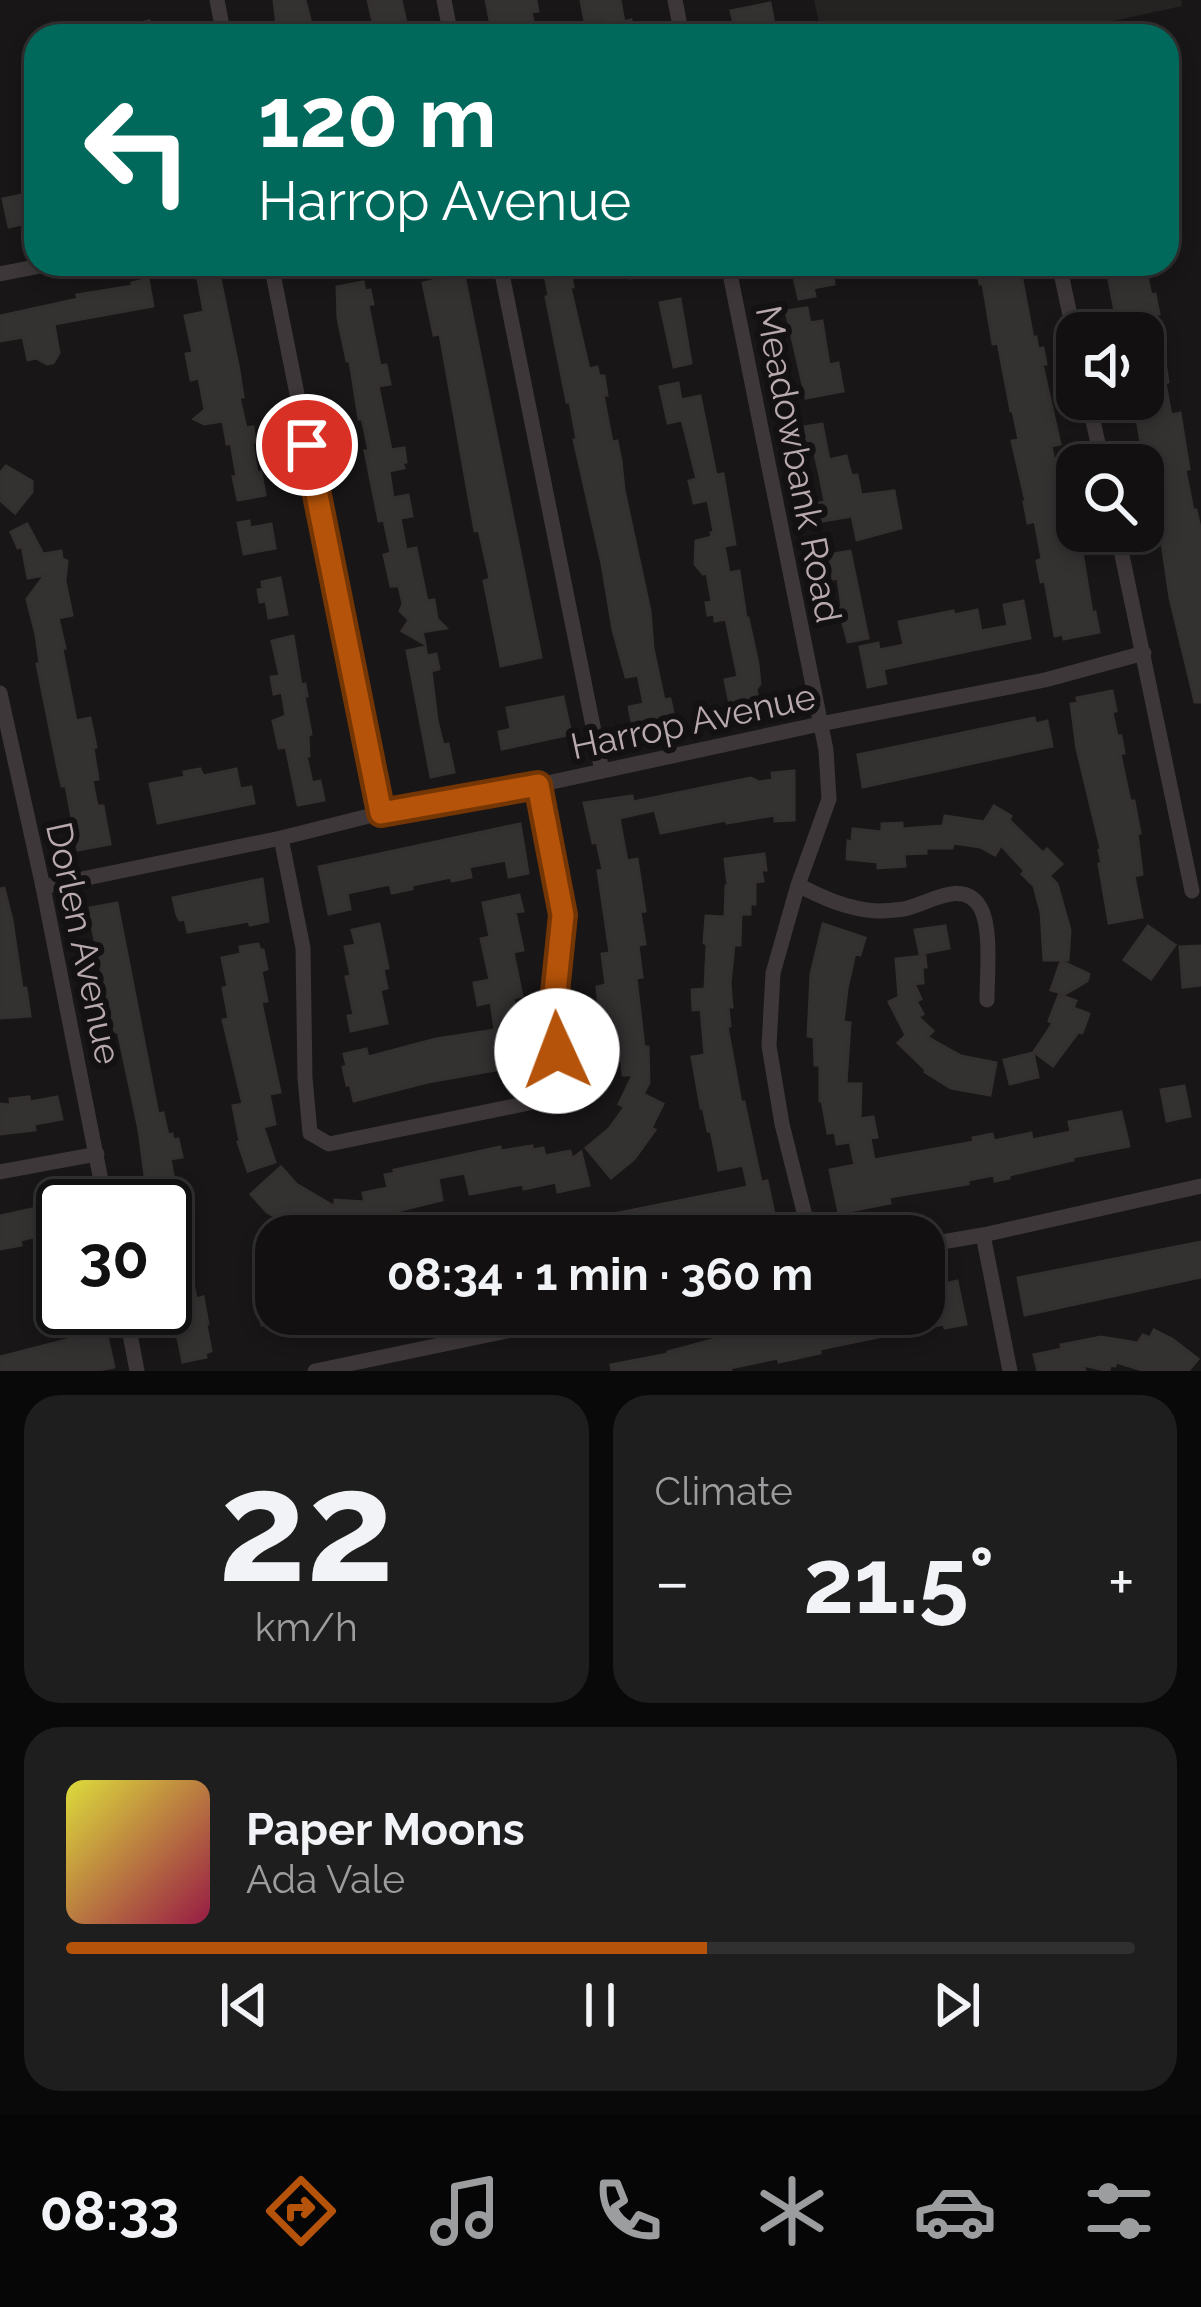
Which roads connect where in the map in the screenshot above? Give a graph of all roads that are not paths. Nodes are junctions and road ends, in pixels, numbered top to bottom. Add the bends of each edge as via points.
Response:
1 (273, 276) edge
2 (502, 276) edge
3 (730, 276) edge
4 (1062, 276) edge
5 (1069, 312) edge
6 (1122, 552) edge
7 (1144, 653) junction
8 (0, 693) edge
9 (820, 724) junction
10 (602, 771) junction
11 (538, 785) junction
12 (381, 813) junction
13 (281, 838) junction
14 (798, 885) junction
15 (43, 886) junction
16 (1192, 891) dead end
17 (987, 1000) dead end
18 (97, 1154) junction
19 (0, 1172) edge
20 (101, 1179) edge
21 (1201, 1186) edge
22 (805, 1215) edge
23 (982, 1235) junction
24 (945, 1241) edge
25 (130, 1335) edge
26 (488, 1335) edge
27 (137, 1371) edge
28 (315, 1371) edge
29 (1010, 1371) edge

1 - 12 street
2 - 10 street
3 - 9 street, Meadowbank Road
4 - 5 street
6 - 7 street
7 - 9 street, Harrop Avenue
7 - 16 street
8 - 15 street, Dorlen Avenue
9 - 10 street, Harrop Avenue
9 - 14 street, Meadowbank Road via 829,799
10 - 11 street, Harrop Avenue
11 - 12 street, Harrop Avenue
11 - 13 street via 563,915 552,1022 562,1081 552,1096 529,1103 329,1144 310,1133 303,947
12 - 13 street, Harrop Avenue
13 - 15 street, Harrop Avenue
14 - 17 street via 836,904 878,911 968,895 986,927
14 - 22 street, Meadowbank Road via 773,973 769,1046
15 - 18 street, Dorlen Avenue
18 - 19 street
18 - 20 street, Dorlen Avenue
21 - 23 street
23 - 24 street
23 - 29 street
25 - 27 street
26 - 28 street

